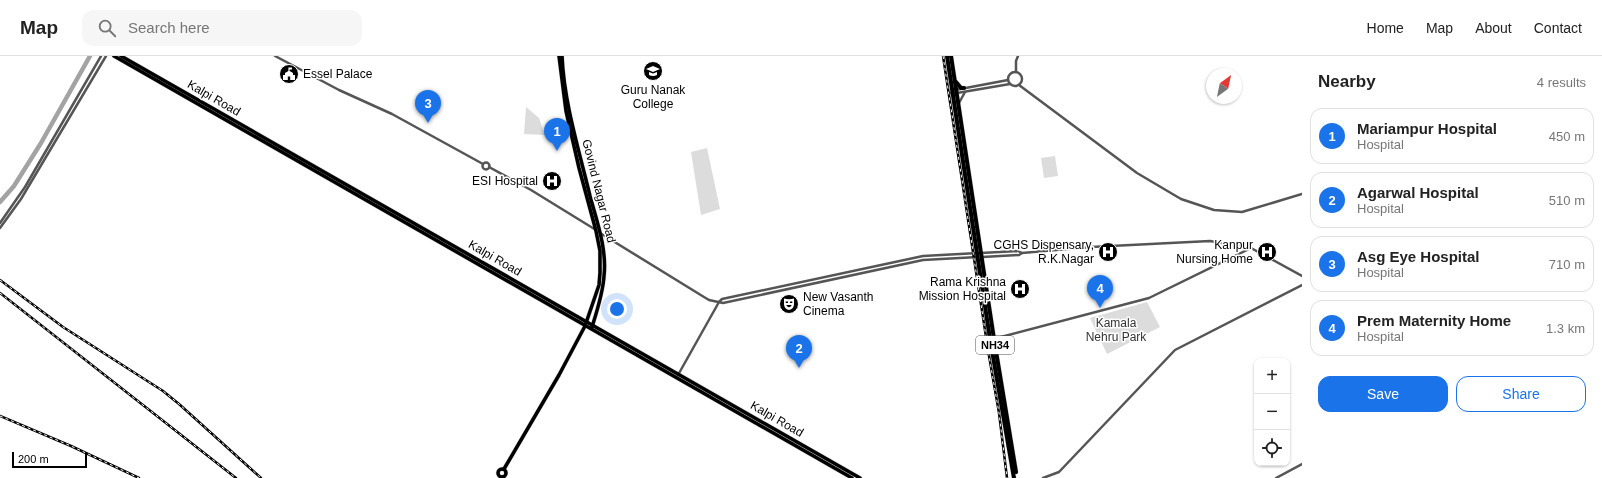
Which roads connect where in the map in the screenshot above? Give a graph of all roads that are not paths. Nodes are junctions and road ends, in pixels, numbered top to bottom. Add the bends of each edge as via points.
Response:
1 (101, 56) edge
2 (106, 56) edge
3 (114, 56) edge
4 (121, 56) edge
5 (275, 56) edge
6 (559, 56) edge
7 (562, 56) edge
8 (947, 56) edge
9 (951, 56) edge
10 (1018, 56) edge
11 (1016, 72) junction
12 (1008, 80) junction
13 (955, 82) junction
14 (1010, 84) junction
15 (1019, 85) junction
16 (965, 90) junction
17 (955, 92) junction
18 (959, 104) junction
19 (968, 176) junction
20 (352, 190) junction
21 (1302, 194) edge
22 (0, 223) edge
23 (0, 228) edge
24 (598, 232) junction
25 (1251, 248) junction
26 (1022, 252) junction
27 (980, 255) junction
28 (1302, 276) edge
29 (1302, 285) edge
30 (719, 302) junction
31 (586, 325) junction
32 (591, 328) junction
33 (992, 339) junction
34 (677, 376) junction
35 (1302, 464) edge
36 (504, 469) junction
37 (500, 477) edge
38 (852, 478) edge
39 (860, 478) edge
40 (1016, 478) edge
41 (1043, 478) edge
42 (1276, 478) edge

1 - 22 street via 25,188
2 - 23 street via 21,199
3 - 20 main road, Kalpi Road
4 - 20 main road, Kalpi Road
5 - 24 street via 339,90 392,114 483,164 488,162 489,167
6 - 24 main road, Govind Nagar Road via 566,111 579,168
7 - 24 main road, Govind Nagar Road via 569,110
8 - 17 highway, NH34
9 - 13 highway, NH34
10 - 11 street
11 - 12 street via 1010,73
11 - 15 street via 1022,78
12 - 14 street
12 - 16 street
13 - 16 highway
13 - 17 highway, NH34
14 - 15 street
14 - 16 street
15 - 21 street via 1137,173 1181,199 1214,210 1242,212
16 - 17 street
16 - 18 street
17 - 18 highway, NH34
17 - 19 highway, NH34
18 - 19 highway, NH34
19 - 27 highway, NH34
20 - 31 main road, Kalpi Road
24 - 30 street via 704,297
24 - 31 main road, Govind Nagar Road via 600,273 597,293
24 - 32 main road, Govind Nagar Road via 604,253 604,276
25 - 26 street via 1210,241 1193,241
25 - 28 street
25 - 33 street via 1149,298
26 - 27 street
26 - 27 street
27 - 30 street via 923,260 744,299
27 - 33 highway, NH34
29 - 41 street via 1175,350 1059,472
30 - 34 street
31 - 32 main road, Kalpi Road
31 - 36 main road, Govind Nagar Road
32 - 34 main road, Kalpi Road
33 - 40 highway, NH34
34 - 38 main road, Kalpi Road
34 - 39 main road, Kalpi Road
35 - 42 street
36 - 37 main road via 506,473
36 - 37 main road via 499,470

